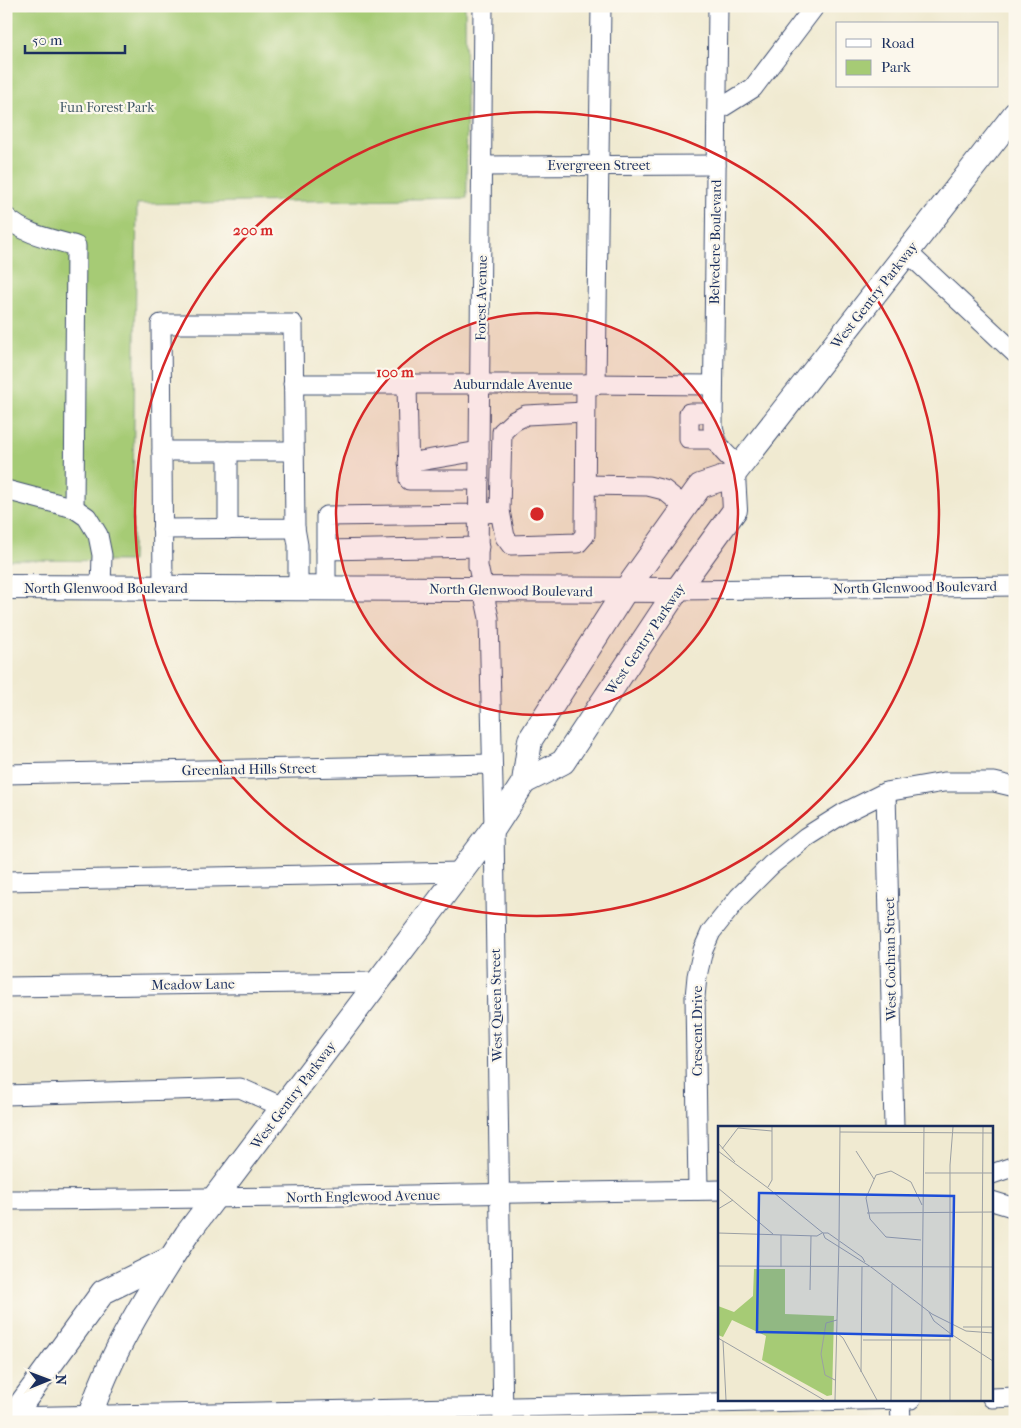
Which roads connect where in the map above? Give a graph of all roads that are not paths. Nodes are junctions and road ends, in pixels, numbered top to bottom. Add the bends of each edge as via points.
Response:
1 (483, 6) edge
2 (600, 6) edge
3 (718, 6) edge
4 (815, 6) edge
5 (718, 110) junction
6 (1015, 114) edge
7 (599, 165) junction
8 (716, 165) junction
9 (483, 166) junction
10 (6, 217) edge
11 (907, 252) junction
12 (1015, 353) edge
13 (293, 384) junction
14 (407, 384) junction
15 (480, 384) junction
16 (591, 384) junction
17 (713, 385) junction
18 (585, 412) junction
19 (713, 413) junction
20 (509, 426) junction
21 (716, 438) junction
22 (162, 451) junction
23 (228, 451) junction
24 (294, 451) junction
25 (479, 451) junction
26 (408, 463) junction
27 (736, 471) junction
28 (479, 480) junction
29 (584, 486) junction
30 (6, 490) edge
31 (500, 502) junction
32 (685, 507) junction
33 (74, 508) junction
34 (479, 514) junction
35 (295, 528) junction
36 (162, 529) junction
37 (228, 529) junction
38 (479, 548) junction
39 (326, 550) junction
40 (1015, 586) edge
41 (6, 587) edge
42 (101, 588) junction
43 (298, 588) junction
44 (326, 588) junction
45 (483, 588) junction
46 (163, 589) junction
47 (677, 590) junction
48 (624, 591) junction
49 (492, 764) junction
50 (6, 774) edge
51 (524, 782) junction
52 (1015, 787) edge
53 (886, 792) junction
54 (494, 828) junction
55 (461, 872) junction
56 (6, 881) edge
57 (379, 982) junction
58 (6, 987) edge
59 (6, 1094) edge
60 (284, 1108) junction
61 (894, 1126) edge
62 (1015, 1166) edge
63 (994, 1173) edge
64 (698, 1190) junction
65 (718, 1190) edge
66 (498, 1193) junction
67 (214, 1199) junction
68 (6, 1200) edge
69 (994, 1202) edge
70 (1015, 1208) edge
71 (172, 1258) junction
72 (1015, 1397) edge
73 (994, 1398) edge
74 (875, 1400) edge
75 (900, 1400) edge
76 (503, 1415) edge
77 (9, 1418) edge
78 (89, 1418) edge
79 (901, 1422) edge

1 - 9 street, Forest Avenue
2 - 7 street
3 - 5 street, Belvedere Boulevard
4 - 5 street via 753,88
5 - 8 street, Belvedere Boulevard
6 - 11 main road, West Gentry Parkway
7 - 8 street, Evergreen Street
7 - 9 street, Evergreen Street
7 - 16 street
8 - 17 street, Belvedere Boulevard
9 - 15 street, Forest Avenue
10 - 33 street via 36,235 76,246
11 - 12 street
11 - 27 main road, West Gentry Parkway
13 - 14 street, Auburndale Avenue
13 - 22 street via 292,324 161,324
13 - 24 street
14 - 15 street, Auburndale Avenue
14 - 26 street
15 - 16 street, Auburndale Avenue
15 - 25 street, Forest Avenue
16 - 17 street, Auburndale Avenue
16 - 18 street
17 - 19 street, Belvedere Boulevard
18 - 20 street via 526,415
18 - 29 street
19 - 21 street, Belvedere Boulevard
19 - 21 street via 689,413 689,439
20 - 31 street via 509,480
20 - 31 street via 502,432
21 - 27 street, Belvedere Boulevard
22 - 23 street
22 - 36 street
23 - 24 street
23 - 37 street
24 - 35 street
25 - 26 street
25 - 28 street, Forest Avenue
26 - 28 street via 409,480
27 - 32 main road, West Gentry Parkway via 700,486
27 - 47 main road, West Gentry Parkway via 735,510
28 - 34 street, Forest Avenue
29 - 31 street via 585,535 578,543 511,545 505,537
29 - 32 street via 648,486 664,490
30 - 33 street
31 - 34 street
32 - 48 main road, West Gentry Parkway
33 - 42 street via 88,517 98,535 102,555
34 - 38 street, Forest Avenue
34 - 39 street via 326,516
35 - 37 street
35 - 43 street
36 - 37 street
36 - 46 street
38 - 39 street
38 - 45 street, Forest Avenue via 478,566
39 - 44 street
40 - 47 street, North Glenwood Boulevard
41 - 42 main road, North Glenwood Boulevard
42 - 46 main road, North Glenwood Boulevard
43 - 44 main road, North Glenwood Boulevard
43 - 46 main road, North Glenwood Boulevard
44 - 45 main road, North Glenwood Boulevard
45 - 48 main road, North Glenwood Boulevard
45 - 49 street, West Queen Street via 488,618
47 - 48 main road, North Glenwood Boulevard
47 - 51 main road, West Gentry Parkway via 563,762
48 - 51 main road, West Gentry Parkway via 530,740
49 - 50 street, Greenland Hills Street
49 - 54 street, West Queen Street
51 - 54 main road, West Gentry Parkway
52 - 53 street, Crescent Drive via 994,782 944,782
53 - 61 street, West Cochran Street
53 - 64 street, Crescent Drive via 806,837 771,865 710,932 697,976 695,997
54 - 55 main road, West Gentry Parkway
54 - 66 street, West Queen Street
55 - 56 street
55 - 57 main road, West Gentry Parkway
57 - 58 street, Meadow Lane
57 - 60 main road, West Gentry Parkway
59 - 60 street via 240,1088
60 - 67 main road, West Gentry Parkway
62 - 63 street
64 - 65 street, North Englewood Avenue
64 - 66 street, North Englewood Avenue
66 - 67 street, North Englewood Avenue
66 - 76 street, West Queen Street
67 - 68 street, North Englewood Avenue
67 - 71 main road, West Gentry Parkway
69 - 70 street
71 - 77 main road via 103,1292
71 - 78 main road, West Gentry Parkway via 120,1344
72 - 73 street
74 - 76 street
75 - 79 street
76 - 78 street
77 - 78 street

